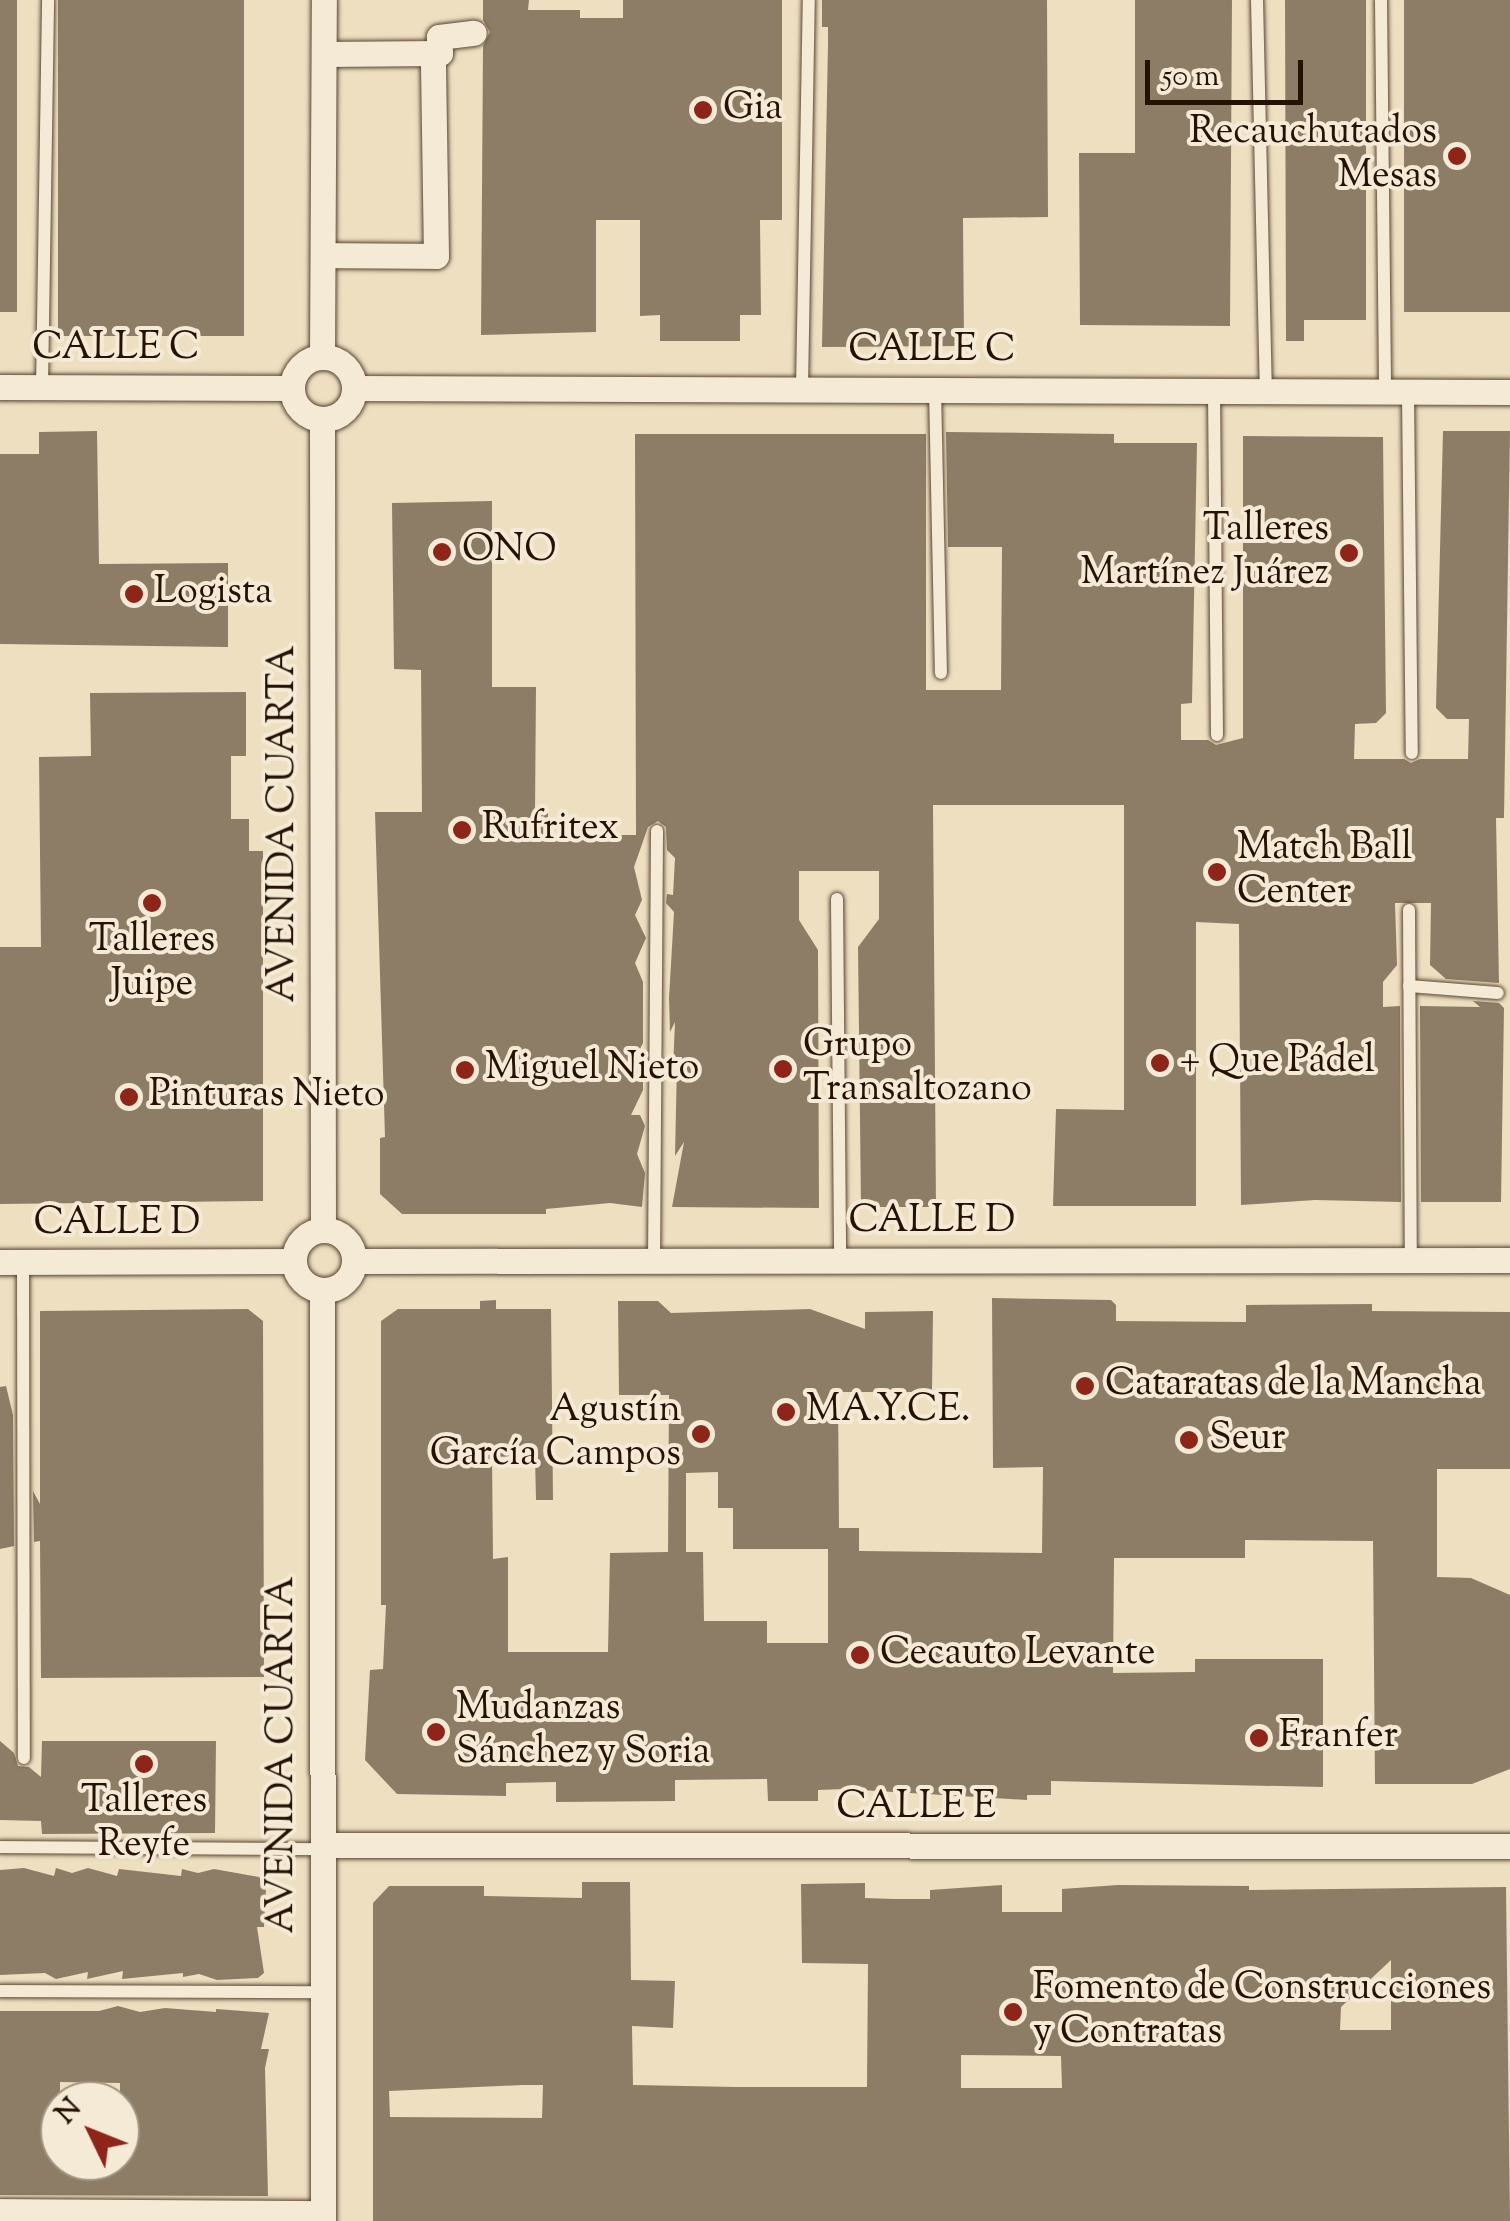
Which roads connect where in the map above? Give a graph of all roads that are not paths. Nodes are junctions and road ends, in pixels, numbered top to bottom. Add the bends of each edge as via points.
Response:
1 (48, 0) edge
2 (324, 0) edge
3 (808, 0) edge
4 (1258, 0) edge
5 (1381, 0) edge
6 (474, 33) dead end
7 (324, 54) junction
8 (432, 54) junction
9 (323, 255) junction
10 (322, 357) junction
11 (42, 386) junction
12 (0, 387) edge
13 (291, 388) junction
14 (354, 388) junction
15 (802, 388) junction
16 (935, 390) junction
17 (1266, 390) junction
18 (1214, 391) junction
19 (1510, 392) edge
20 (1396, 393) junction
21 (322, 419) junction
22 (941, 672) dead end
23 (1217, 736) dead end
24 (1412, 753) dead end
25 (657, 832) dead end
26 (837, 899) dead end
27 (1409, 910) dead end
28 (1409, 986) junction
29 (1498, 993) dead end
30 (323, 1230) junction
31 (1411, 1260) junction
32 (1510, 1260) edge
33 (293, 1261) junction
34 (354, 1261) junction
35 (840, 1261) junction
36 (12, 1262) edge
37 (654, 1262) junction
38 (322, 1290) junction
39 (24, 1758) dead end
40 (1510, 1846) edge
41 (322, 1847) junction
42 (0, 1848) edge
43 (0, 1991) edge
44 (320, 1992) junction
45 (0, 2211) edge
46 (323, 2217) edge

1 - 11 lane
2 - 7 street
3 - 15 lane
4 - 17 lane
5 - 20 lane
6 - 8 street via 439,37 440,54
7 - 8 street
7 - 9 street
8 - 9 street via 436,256
9 - 10 street
10 - 13 street via 299,368
10 - 14 street via 340,361
11 - 12 street, CALLE C
11 - 13 street, CALLE C
13 - 21 street via 297,405
14 - 15 street, CALLE C
14 - 21 street via 342,412
15 - 16 street, CALLE C
16 - 18 street, CALLE C
16 - 22 lane
17 - 18 street, CALLE C
17 - 20 street, CALLE C
18 - 23 lane
19 - 20 street, CALLE C
20 - 24 lane
21 - 30 street, AVENIDA CUARTA
25 - 37 lane
26 - 35 lane
27 - 28 lane
28 - 29 lane
28 - 31 lane
30 - 33 street via 300,1240
30 - 34 street via 348,1241
31 - 32 street, CALLE D
31 - 35 street, CALLE D
33 - 36 street, CALLE D
33 - 38 street via 303,1283
34 - 37 street, CALLE D
34 - 38 street via 345,1282
35 - 37 street, CALLE D
36 - 39 lane
38 - 41 street, AVENIDA CUARTA
40 - 41 street, CALLE E
41 - 42 lane
41 - 44 street, AVENIDA CUARTA
43 - 44 lane
44 - 46 street, AVENIDA CUARTA
45 - 46 street

